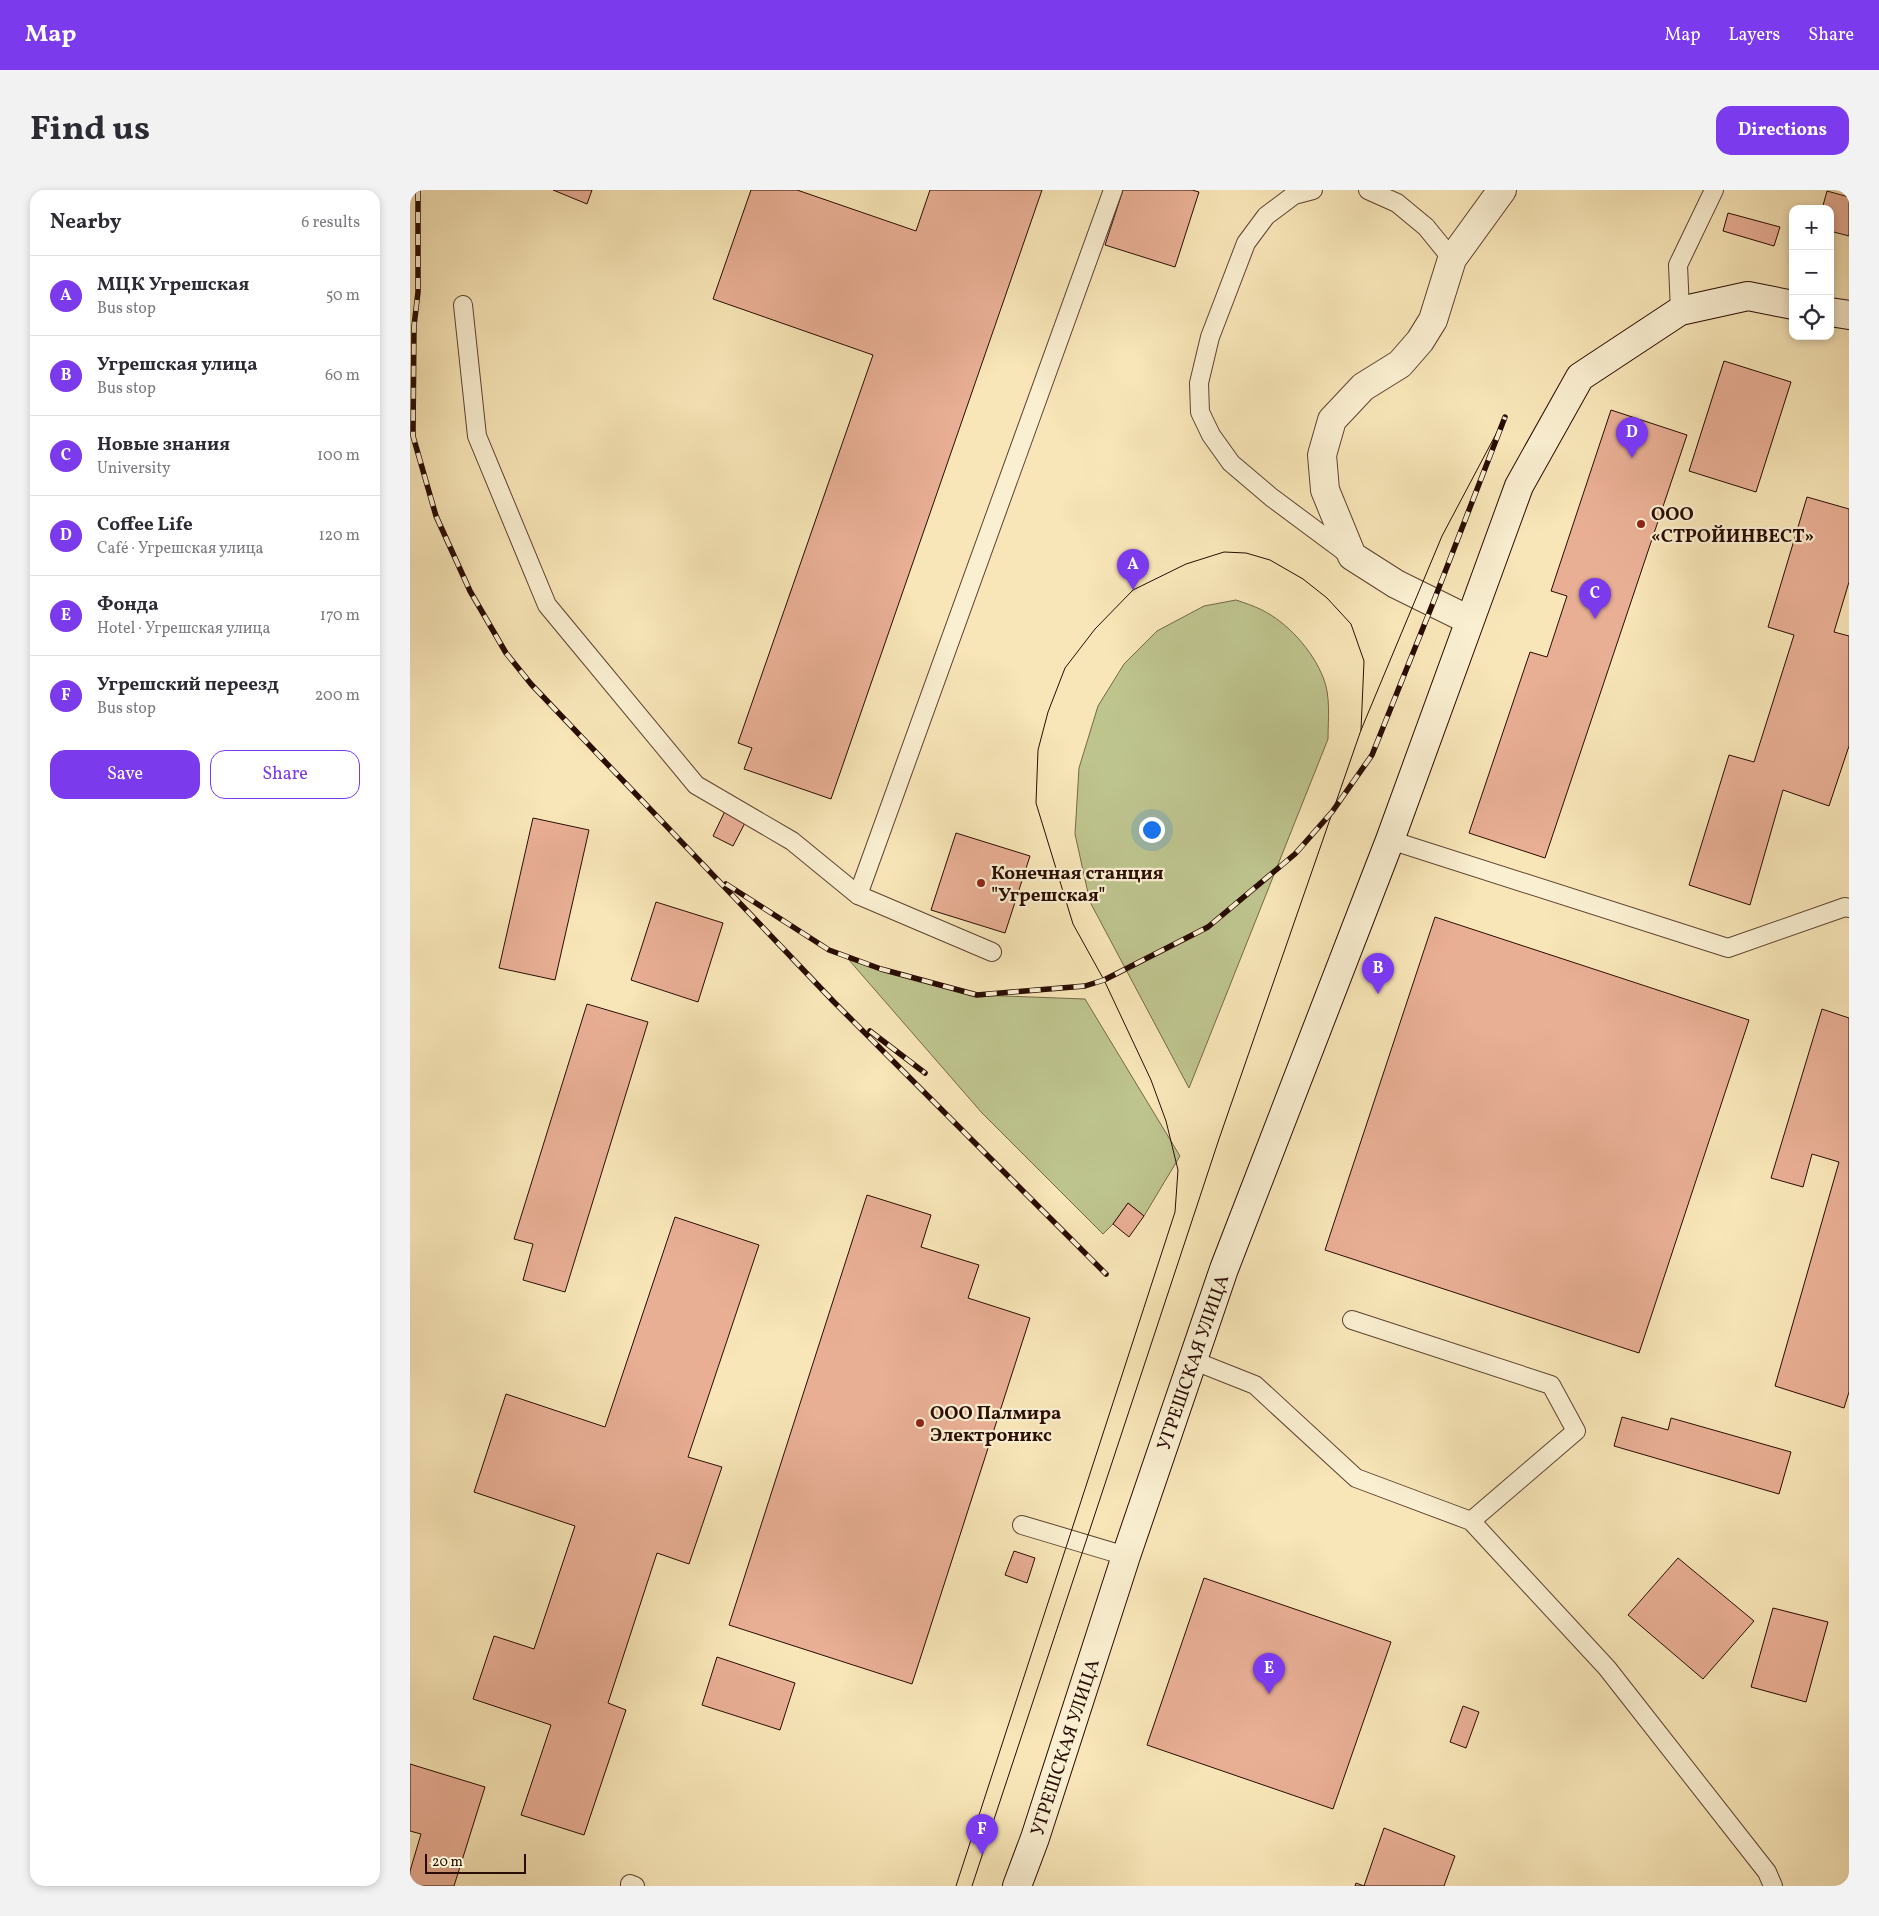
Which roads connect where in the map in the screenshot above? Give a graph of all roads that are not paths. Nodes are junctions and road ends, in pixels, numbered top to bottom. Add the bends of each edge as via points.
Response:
1 (1112, 190) edge
2 (1313, 190) edge
3 (1368, 190) edge
4 (1502, 190) edge
5 (1714, 190) edge
6 (1452, 259) junction
7 (463, 304) dead end
8 (1789, 304) edge
9 (1680, 311) junction
10 (1834, 313) edge
11 (1849, 315) edge
12 (1352, 556) junction
13 (1469, 620) junction
14 (1390, 840) junction
15 (858, 895) junction
16 (1849, 908) edge
17 (992, 952) dead end
18 (1352, 1320) dead end
19 (1192, 1360) junction
20 (1471, 1521) junction
21 (1022, 1524) dead end
22 (1126, 1556) junction
23 (1017, 1886) edge
24 (1773, 1886) edge

1 - 15 lane
2 - 12 lane via 1294,195 1266,216 1246,243 1210,337 1199,384 1200,412 1211,435 1231,463 1271,497
3 - 6 lane via 1397,203 1426,227
4 - 6 street
5 - 9 lane via 1678,265
6 - 12 street via 1433,320 1420,341 1400,364 1363,387 1332,420 1322,456 1325,490
7 - 15 lane via 477,436 547,605 696,784 792,841
8 - 9 street via 1748,296
9 - 13 street, УГРЕШСКАЯ УЛИЦА via 1580,377 1519,486
10 - 11 street
12 - 13 street via 1396,584
13 - 14 street, УГРЕШСКАЯ УЛИЦА
14 - 16 lane via 1728,948
14 - 19 street, УГРЕШСКАЯ УЛИЦА
15 - 17 lane
18 - 20 lane via 1551,1385 1576,1431
19 - 20 lane via 1255,1385 1356,1478
19 - 22 street, УГРЕШСКАЯ УЛИЦА
20 - 24 lane via 1607,1668 1767,1872
21 - 22 lane
22 - 23 street, УГРЕШСКАЯ УЛИЦА

